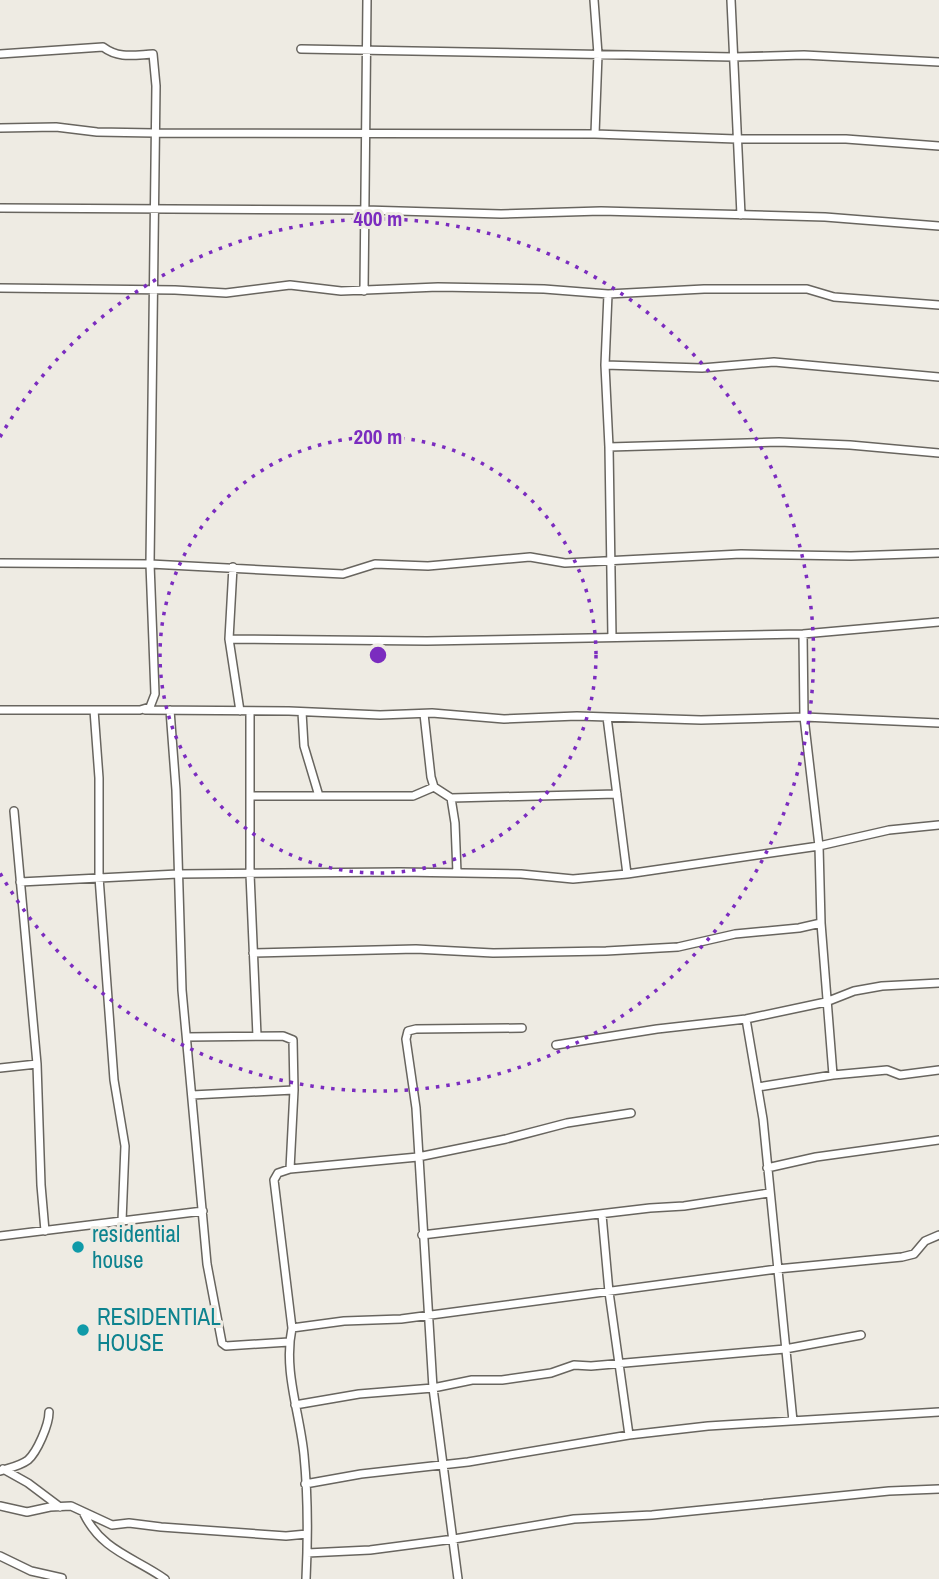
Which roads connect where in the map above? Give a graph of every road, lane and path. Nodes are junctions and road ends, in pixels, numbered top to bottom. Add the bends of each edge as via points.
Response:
1 (367, 0) edge
2 (594, 0) edge
3 (731, 0) edge
4 (302, 48) dead end
5 (367, 49) junction
6 (0, 54) edge
7 (598, 54) junction
8 (733, 57) junction
9 (939, 62) edge
10 (0, 128) edge
11 (154, 133) junction
12 (366, 134) junction
13 (595, 134) junction
14 (736, 139) junction
15 (939, 146) edge
16 (0, 208) edge
17 (153, 210) junction
18 (365, 210) junction
19 (741, 215) junction
20 (939, 226) edge
21 (0, 288) edge
22 (155, 291) junction
23 (364, 291) junction
24 (608, 294) junction
25 (939, 305) edge
26 (606, 365) junction
27 (939, 377) edge
28 (610, 447) junction
29 (939, 453) edge
30 (939, 553) edge
31 (611, 560) junction
32 (0, 564) edge
33 (150, 564) junction
34 (233, 567) junction
35 (939, 622) edge
36 (803, 634) junction
37 (612, 637) junction
38 (229, 639) junction
39 (0, 710) edge
40 (94, 710) junction
41 (140, 710) junction
42 (170, 710) junction
43 (240, 711) junction
44 (250, 711) junction
45 (302, 712) junction
46 (424, 714) junction
47 (607, 717) junction
48 (804, 717) junction
49 (939, 723) edge
50 (434, 787) junction
51 (617, 794) junction
52 (250, 796) junction
53 (319, 796) junction
54 (451, 798) junction
55 (14, 811) dead end
56 (939, 825) edge
57 (819, 846) junction
58 (457, 873) junction
59 (178, 874) junction
60 (250, 874) junction
61 (627, 874) junction
62 (99, 877) junction
63 (20, 882) junction
64 (821, 923) junction
65 (253, 953) junction
66 (939, 983) edge
67 (826, 1002) junction
68 (746, 1019) junction
69 (522, 1028) dead end
70 (257, 1036) junction
71 (187, 1037) junction
72 (556, 1045) dead end
73 (37, 1064) junction
74 (0, 1068) edge
75 (939, 1070) edge
76 (833, 1075) junction
77 (758, 1087) junction
78 (294, 1090) junction
79 (192, 1095) junction
80 (631, 1113) dead end
81 (939, 1140) edge
82 (418, 1157) junction
83 (767, 1168) junction
84 (290, 1169) junction
85 (769, 1193) junction
86 (204, 1211) junction
87 (602, 1215) junction
88 (122, 1222) junction
89 (45, 1231) junction
90 (422, 1235) junction
91 (939, 1235) edge
92 (0, 1236) edge
93 (777, 1269) junction
94 (609, 1292) junction
95 (428, 1315) junction
96 (292, 1328) junction
97 (861, 1335) dead end
98 (289, 1342) junction
99 (785, 1349) junction
100 (619, 1362) junction
101 (433, 1388) junction
102 (295, 1405) junction
103 (49, 1412) dead end
104 (939, 1412) edge
105 (793, 1421) junction
106 (629, 1435) junction
107 (444, 1465) junction
108 (2, 1469) edge
109 (305, 1484) junction
110 (939, 1489) edge
111 (0, 1499) edge
112 (3, 1506) edge
113 (60, 1507) junction
114 (83, 1513) junction
115 (306, 1534) junction
116 (454, 1539) junction
117 (307, 1553) junction
118 (0, 1556) edge
119 (31, 1572) junction
120 (62, 1578) edge
121 (40, 1579) edge
122 (165, 1579) edge
123 (306, 1579) edge
124 (458, 1579) edge

1 - 5 street
2 - 7 street
3 - 8 street
4 - 5 street
5 - 7 street
5 - 12 street
6 - 11 street via 103,47 124,56 153,54
7 - 8 street
7 - 13 street
8 - 9 street via 804,55
8 - 14 street
10 - 11 street
11 - 12 street
11 - 17 street
12 - 13 street
12 - 18 street
13 - 14 street
14 - 15 street via 846,139
14 - 19 street
16 - 17 street
17 - 18 street
17 - 22 street
18 - 19 street
18 - 23 street
19 - 20 street via 825,216
21 - 22 street
22 - 23 street via 226,293 290,285
22 - 33 street
23 - 24 street via 438,287
24 - 25 street via 807,289 834,296
24 - 26 street
26 - 27 street via 702,368 774,362
26 - 28 street
28 - 29 street via 779,442
28 - 31 street
30 - 31 street
31 - 34 street via 565,563 530,557 428,566 375,564 343,574
31 - 37 street
32 - 33 street
33 - 34 street
33 - 41 street via 155,694 150,707
34 - 38 street
35 - 36 street
36 - 37 street
36 - 48 street
37 - 38 street
38 - 43 street
39 - 40 street
40 - 41 street
40 - 62 street
41 - 42 street
42 - 43 street
42 - 59 street
43 - 44 street
44 - 45 street
44 - 52 street
45 - 46 street
45 - 53 street via 304,746
46 - 47 street via 504,719
46 - 50 street
47 - 48 street
47 - 51 street
48 - 49 street
48 - 57 street
50 - 53 street via 413,796
50 - 54 street
51 - 54 street
51 - 61 street
52 - 53 street
52 - 60 street
54 - 58 street
55 - 63 street
56 - 57 street via 889,830
57 - 61 street
57 - 64 street
58 - 60 street
58 - 61 street via 573,878
59 - 60 street
59 - 62 street
59 - 71 street
60 - 65 street
62 - 63 street
62 - 88 street via 114,1080 125,1146
63 - 73 street
64 - 65 street via 678,947 606,951
64 - 67 street
65 - 70 street
66 - 67 street via 882,986
67 - 68 street
67 - 76 street
68 - 72 street
68 - 77 street
69 - 82 street via 408,1031
70 - 71 street
70 - 78 street via 293,1040
71 - 79 street
73 - 74 street
73 - 89 street
75 - 76 street
76 - 77 street
77 - 83 street
78 - 79 street
78 - 84 street
79 - 86 street
80 - 82 street
81 - 83 street
82 - 84 street
82 - 90 street
83 - 85 street
84 - 96 street via 278,1173 274,1180
85 - 87 street
85 - 93 street
86 - 88 street
86 - 98 street via 206,1264 222,1343
87 - 90 street
87 - 94 street
88 - 89 street
89 - 92 street
90 - 95 street
91 - 93 street via 925,1241 914,1254 902,1257
93 - 94 street
93 - 99 street
94 - 95 street
94 - 100 street
95 - 96 street
95 - 101 street
96 - 98 street
97 - 99 street
98 - 102 street
99 - 100 street
99 - 105 street
100 - 101 street
100 - 106 street
101 - 102 street
101 - 107 street
102 - 109 street
103 - 108 street via 46,1432 30,1458
104 - 105 street
105 - 106 street
106 - 107 street
107 - 109 street
107 - 116 street
108 - 113 street
109 - 115 street
110 - 116 street via 574,1519
111 - 112 street
112 - 113 street via 27,1513
113 - 114 street via 71,1506
114 - 115 street via 112,1525 129,1522
114 - 122 street via 93,1531 114,1549
115 - 117 street
116 - 117 street
116 - 124 street
117 - 123 street
118 - 119 street
119 - 120 street
119 - 121 street

